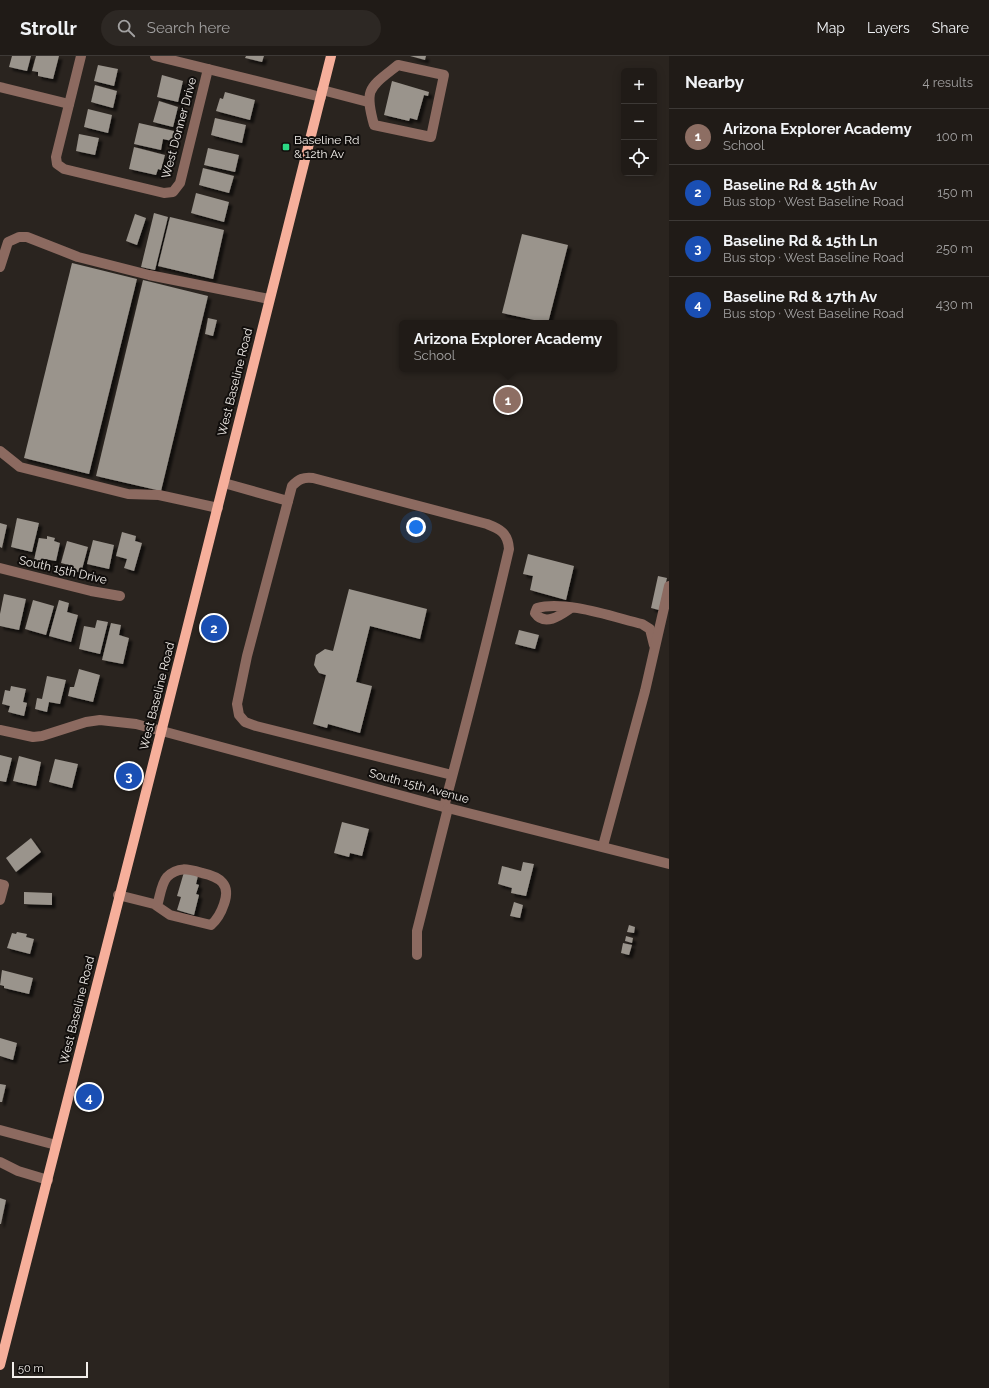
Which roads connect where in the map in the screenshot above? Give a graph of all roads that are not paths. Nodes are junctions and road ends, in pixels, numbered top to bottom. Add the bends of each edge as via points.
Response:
1 (82, 56) edge
2 (155, 56) edge
3 (331, 56) edge
4 (208, 69) junction
5 (0, 87) edge
6 (321, 93) junction
7 (368, 102) junction
8 (69, 104) junction
9 (0, 267) edge
10 (269, 299) junction
11 (0, 451) edge
12 (224, 483) junction
13 (288, 501) junction
14 (218, 508) junction
15 (0, 568) edge
16 (669, 586) edge
17 (120, 596) dead end
18 (571, 608) dead end
19 (654, 651) junction
20 (0, 730) edge
21 (162, 730) junction
22 (452, 775) junction
23 (446, 807) junction
24 (603, 846) junction
25 (669, 864) edge
26 (2, 885) edge
27 (118, 895) junction
28 (0, 900) edge
29 (157, 906) junction
30 (417, 955) dead end
31 (0, 1130) edge
32 (56, 1146) junction
33 (0, 1162) edge
34 (48, 1180) junction
35 (0, 1366) edge

1 - 8 street
2 - 4 street
3 - 6 main road, West Baseline Road
4 - 6 street
4 - 8 street, West Donner Drive via 180,183 173,192 164,194 64,169 57,164 56,157
5 - 8 street
6 - 7 street
6 - 10 main road, West Baseline Road
7 - 7 street via 374,125 430,137 444,76 398,65 372,86
9 - 10 street via 8,242 27,237 78,257 149,275
10 - 12 main road, West Baseline Road
11 - 14 street via 20,467 128,494 159,495
12 - 13 street
12 - 14 main road, West Baseline Road
13 - 22 street via 247,656 237,704 239,715 245,722 256,726
13 - 22 street via 292,486 298,480 304,477 313,478 487,524 505,533 509,549
14 - 21 main road, West Baseline Road
15 - 17 street, South 15th Drive
16 - 19 street
18 - 19 street via 642,624 650,629
19 - 24 street
20 - 21 street, South 15th Avenue via 22,736 42,736 100,720 125,722
21 - 23 street, South 15th Avenue
21 - 27 main road, West Baseline Road
22 - 23 street
23 - 24 street, South 15th Avenue
23 - 30 street via 417,931
24 - 25 street, South 15th Avenue
26 - 28 street
27 - 29 street
27 - 32 main road, West Baseline Road
29 - 29 street via 170,915 210,925 220,916 226,891 224,885 215,877 185,868 179,869 166,879
31 - 32 street
32 - 34 main road, West Baseline Road
33 - 34 street via 18,1171
34 - 35 main road, West Baseline Road

